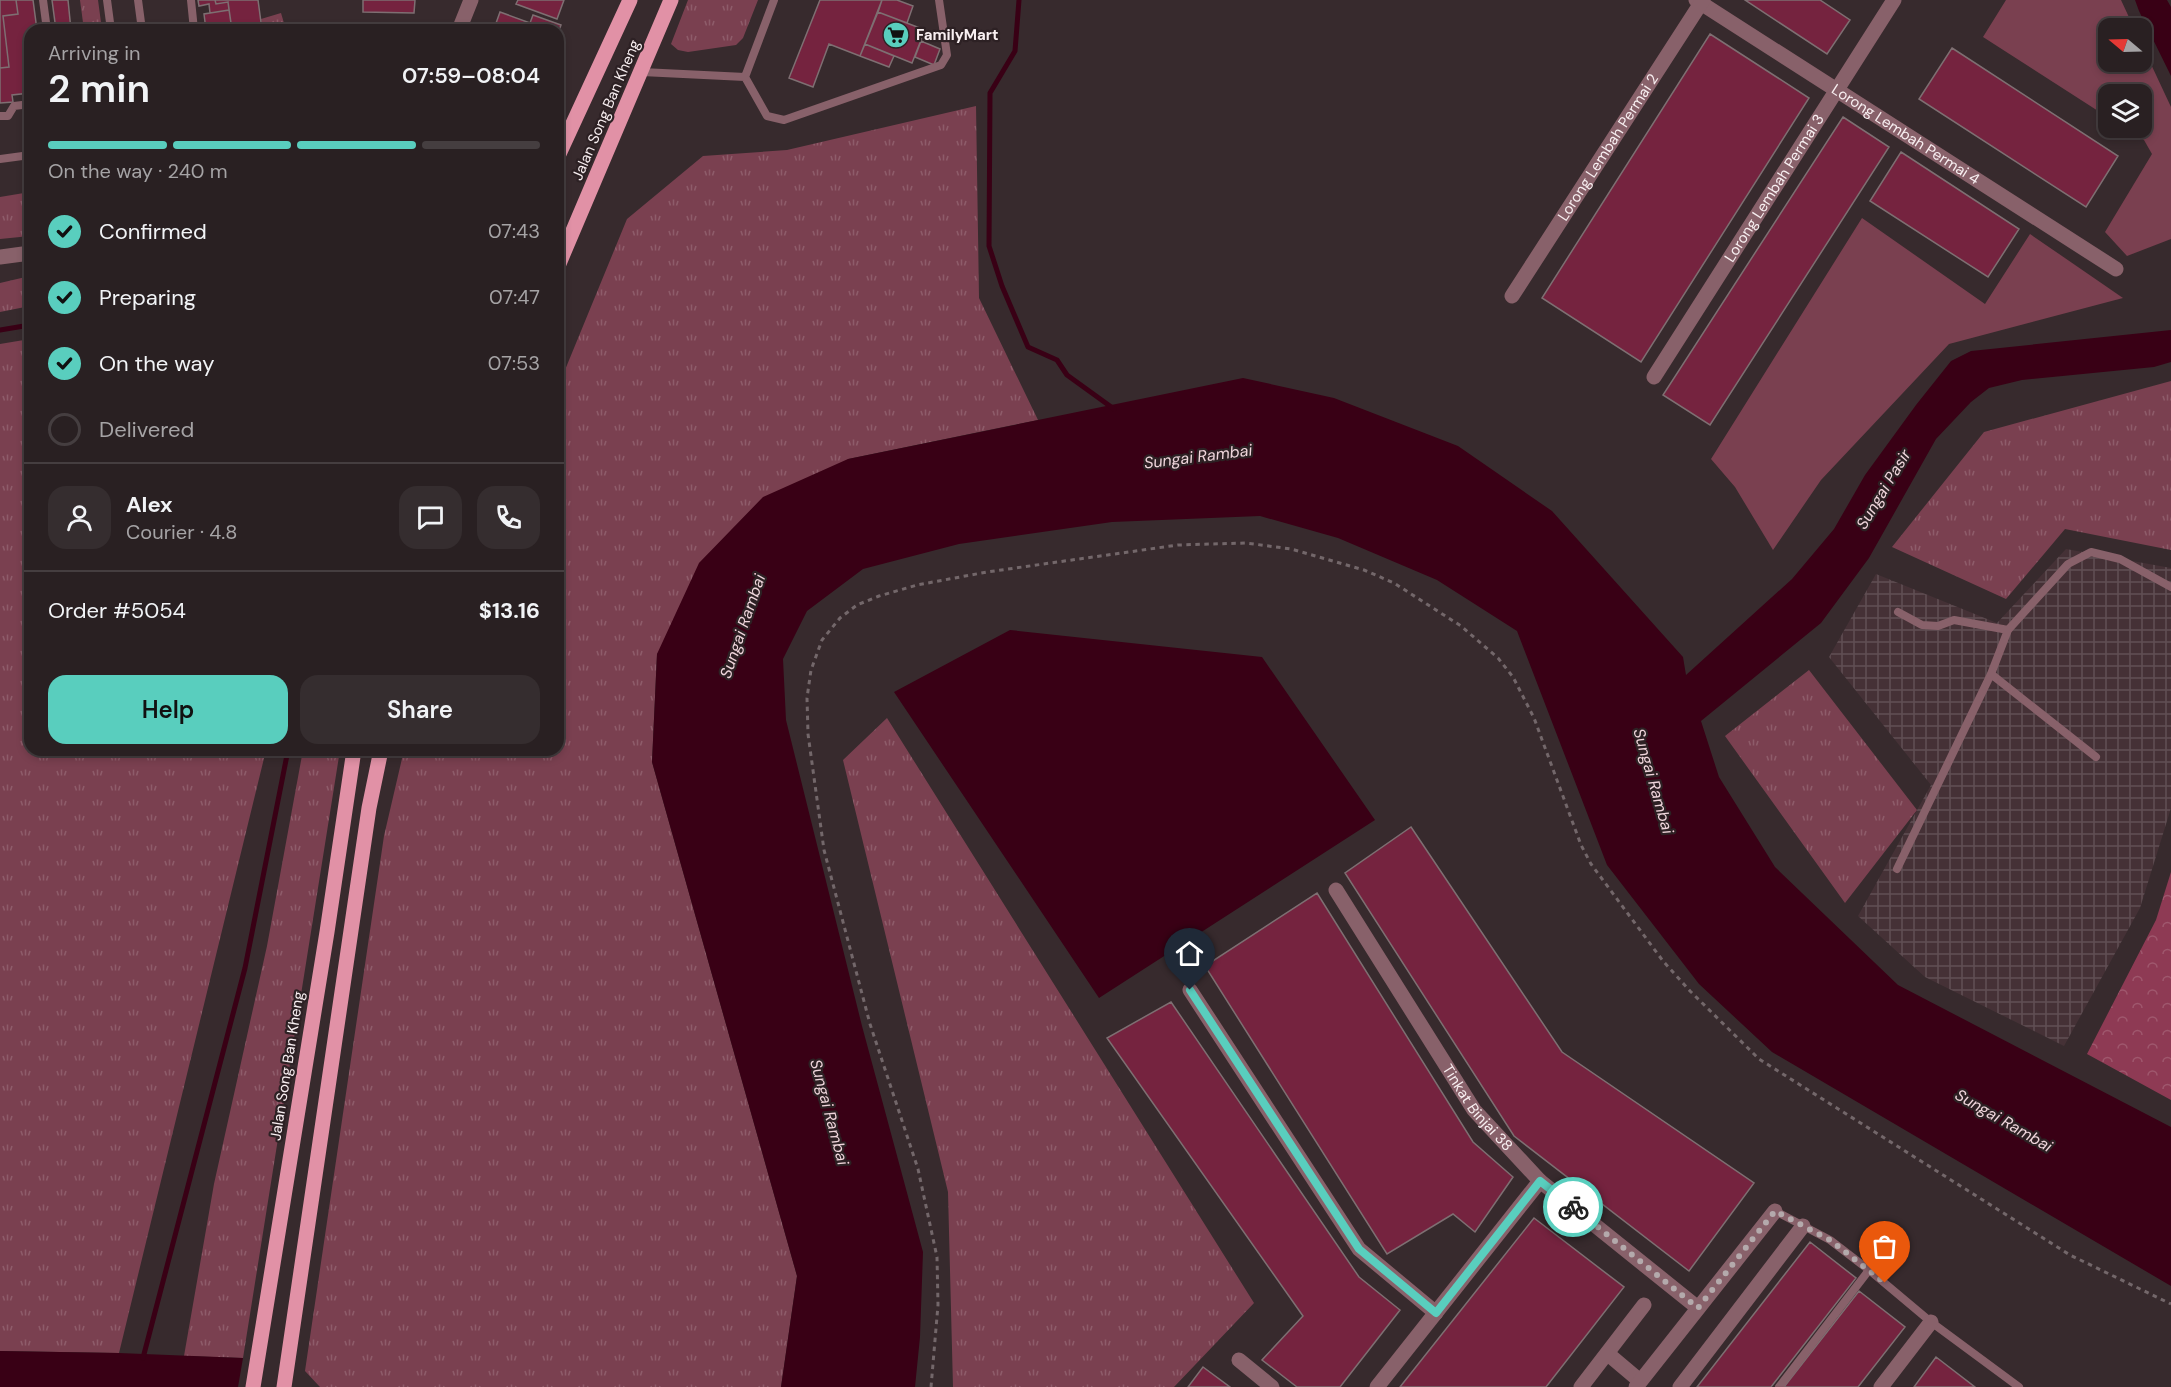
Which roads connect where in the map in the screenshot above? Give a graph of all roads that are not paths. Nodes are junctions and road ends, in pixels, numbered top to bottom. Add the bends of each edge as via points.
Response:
1 (43, 0) edge
2 (107, 0) edge
3 (138, 0) edge
4 (191, 0) edge
5 (471, 0) edge
6 (630, 0) edge
7 (671, 0) edge
8 (774, 0) edge
9 (939, 0) edge
10 (1894, 0) edge
11 (1700, 1) edge
12 (46, 24) edge
13 (110, 24) edge
14 (141, 24) edge
15 (193, 24) edge
16 (461, 24) edge
17 (642, 72) junction
18 (745, 77) junction
19 (1836, 90) junction
20 (24, 105) edge
21 (0, 116) edge
22 (564, 143) edge
23 (24, 156) edge
24 (0, 159) edge
25 (564, 252) edge
26 (24, 254) edge
27 (0, 257) edge
28 (2116, 269) dead end
29 (1512, 296) dead end
30 (1654, 377) dead end
31 (2171, 587) edge
32 (1898, 612) dead end
33 (2008, 630) junction
34 (1991, 674) junction
35 (353, 756) edge
36 (380, 756) edge
37 (2096, 757) dead end
38 (1897, 869) dead end
39 (1336, 890) dead end
40 (1190, 990) dead end
41 (1540, 1181) junction
42 (1775, 1211) joint
43 (1803, 1226) junction
44 (1869, 1270) junction
45 (1644, 1305) dead end
46 (1698, 1308) junction
47 (1436, 1313) junction
48 (1931, 1322) junction
49 (1608, 1353) junction
50 (1239, 1360) dead end
51 (1638, 1384) edge
52 (253, 1387) edge
53 (284, 1387) edge
54 (1272, 1387) edge
55 (1377, 1387) edge
56 (1581, 1387) edge
57 (1680, 1387) edge
58 (1779, 1387) edge
59 (1881, 1387) edge
60 (2019, 1387) edge

1 - 12 lane
2 - 13 lane
3 - 14 lane
4 - 15 lane
5 - 16 street
6 - 22 main road, Jalan Song Ban Kheng
7 - 17 main road, Jalan Song Ban Kheng
8 - 18 lane
9 - 18 lane via 947,55 940,65 784,120 767,116
10 - 19 street, Lorong Lembah Permai 3
11 - 19 street, Lorong Lembah Permai 4
11 - 29 street, Lorong Lembah Permai 2
17 - 18 lane
17 - 25 main road, Jalan Song Ban Kheng
19 - 28 street, Lorong Lembah Permai 4
19 - 30 street, Lorong Lembah Permai 3
20 - 21 lane via 14,106 8,116
23 - 24 lane
26 - 27 street
31 - 33 lane via 2120,559 2091,552 2068,564
32 - 33 lane via 1922,625 1938,626 1954,620
33 - 34 lane
34 - 37 lane
34 - 38 lane
35 - 52 main road, Jalan Song Ban Kheng
36 - 53 main road
39 - 41 street, Tinkat Binjai 38 via 1474,1110
40 - 47 street via 1359,1249
41 - 46 street, Tinkat Binjai 38
41 - 47 street
42 - 43 lane
42 - 46 street
43 - 44 lane via 1830,1240
43 - 57 street
44 - 48 lane
44 - 58 lane
45 - 49 street
46 - 51 street
47 - 55 street
48 - 59 street
48 - 60 lane
49 - 51 street
49 - 56 street
50 - 54 street

